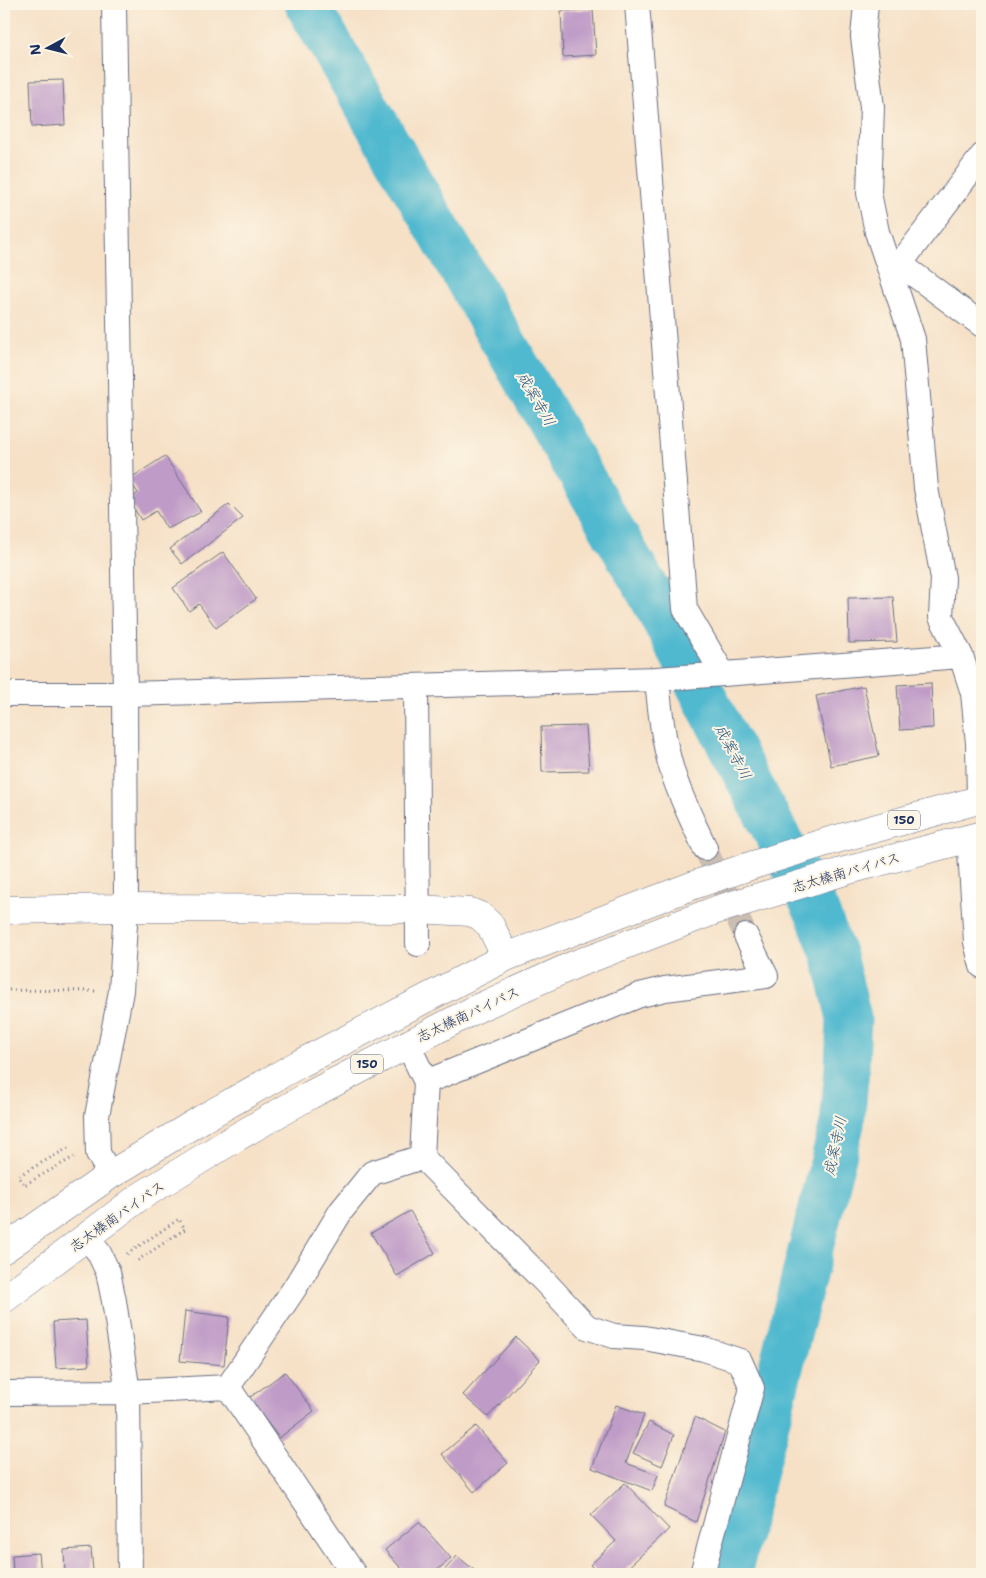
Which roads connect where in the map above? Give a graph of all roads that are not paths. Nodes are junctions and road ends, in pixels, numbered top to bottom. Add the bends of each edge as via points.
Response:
1 (114, 4) edge
2 (637, 4) edge
3 (866, 4) edge
4 (982, 156) edge
5 (896, 268) junction
6 (982, 325) edge
7 (961, 656) junction
8 (723, 674) junction
9 (657, 680) junction
10 (416, 687) junction
11 (4, 694) edge
12 (125, 694) junction
13 (980, 799) edge
14 (976, 836) edge
15 (705, 848) tunnel mouth
16 (126, 908) junction
17 (418, 909) junction
18 (4, 910) edge
19 (746, 936) tunnel mouth
20 (418, 944) dead end
21 (506, 957) junction
22 (982, 966) edge
23 (407, 1043) junction
24 (426, 1082) junction
25 (422, 1157) junction
26 (110, 1175) junction
27 (87, 1237) junction
28 (4, 1249) edge
29 (4, 1299) edge
30 (228, 1387) junction
31 (128, 1392) junction
32 (4, 1393) edge
33 (130, 1574) edge
34 (354, 1574) edge
35 (702, 1574) edge

1 - 12 street
2 - 8 street via 685,610
3 - 5 street via 863,37 872,107 869,193 877,232
4 - 5 street
5 - 6 street
5 - 7 street via 913,339 926,488 943,578 941,617
7 - 8 street
7 - 13 street via 973,693
8 - 9 street
9 - 10 street
9 - 15 street via 662,730 672,770
10 - 12 street
10 - 17 street
11 - 12 street
12 - 16 street
13 - 21 main road, 150 via 750,866
14 - 22 street via 976,942
14 - 23 main road, 志太榛南バイパス / 150 via 716,910 576,964
16 - 17 main road
16 - 18 main road
16 - 26 street via 121,991 97,1116 98,1153
17 - 20 street
17 - 21 main road via 470,912 480,916 490,925
19 - 24 street via 766,976 640,995
21 - 26 main road, 150 via 299,1064
23 - 24 street
23 - 27 main road, 志太榛南バイパス / 150 via 232,1140 138,1198
24 - 25 street
25 - 30 street via 372,1173 341,1212
25 - 35 street via 587,1327 614,1336 704,1349 740,1361 752,1388
26 - 28 main road, 150
27 - 29 main road, 志太榛南バイパス / 150
27 - 31 street via 108,1272
30 - 31 street
30 - 34 street
31 - 32 street
31 - 33 street

